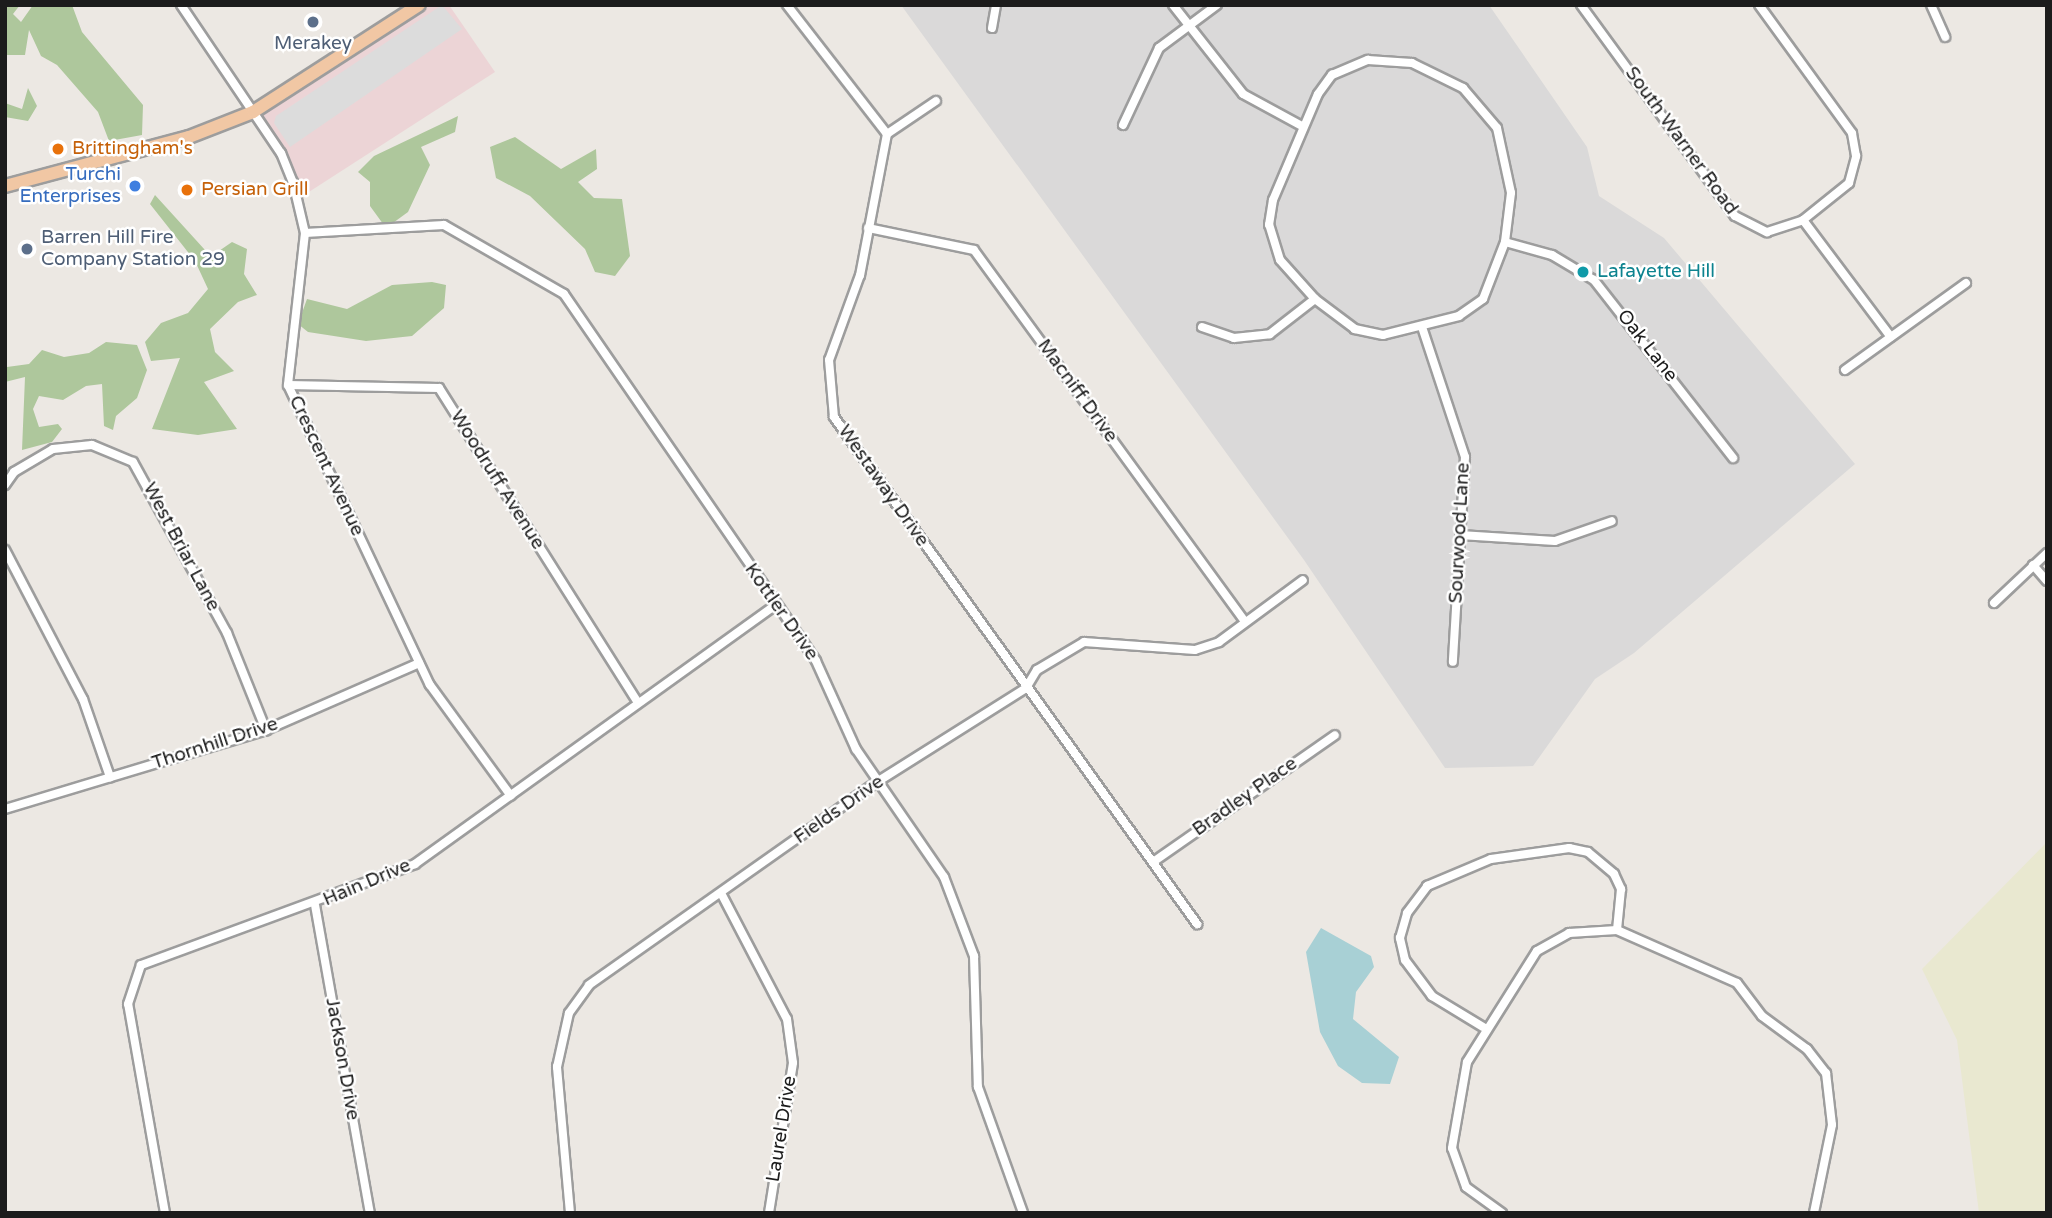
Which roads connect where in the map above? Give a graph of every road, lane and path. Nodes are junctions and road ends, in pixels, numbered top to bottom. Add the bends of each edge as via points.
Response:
1 (181, 5) edge
2 (419, 5) edge
3 (788, 5) edge
4 (996, 5) edge
5 (1173, 5) edge
6 (1217, 5) edge
7 (1581, 5) edge
8 (1759, 5) edge
9 (1931, 5) edge
10 (1188, 26) junction
11 (992, 28) dead end
12 (1945, 37) dead end
13 (936, 101) dead end
14 (253, 112) junction
15 (1124, 125) dead end
16 (1302, 126) junction
17 (887, 134) junction
18 (5, 186) edge
19 (1803, 220) junction
20 (868, 228) junction
21 (305, 233) junction
22 (1504, 242) junction
23 (1966, 283) dead end
24 (1315, 299) junction
25 (1202, 327) dead end
26 (1422, 327) junction
27 (1891, 337) junction
28 (1845, 370) dead end
29 (288, 385) junction
30 (1733, 458) dead end
31 (5, 485) edge
32 (1612, 521) dead end
33 (1460, 535) junction
34 (5, 550) edge
35 (2047, 553) edge
36 (2033, 565) junction
37 (1303, 580) dead end
38 (2047, 582) edge
39 (1994, 603) dead end
40 (775, 605) junction
41 (1243, 619) junction
42 (1453, 662) dead end
43 (419, 663) junction
44 (1026, 688) junction
45 (636, 700) junction
46 (266, 730) junction
47 (1335, 735) dead end
48 (110, 776) junction
49 (877, 782) junction
50 (511, 796) junction
51 (5, 809) edge
52 (1156, 860) junction
53 (721, 893) junction
54 (315, 905) junction
55 (1197, 924) dead end
56 (1617, 930) junction
57 (1483, 1027) junction
58 (165, 1213) edge
59 (370, 1213) edge
60 (570, 1213) edge
61 (769, 1213) edge
62 (1023, 1213) edge
63 (1502, 1213) edge
64 (1814, 1213) edge

1 - 14 street, Crescent Avenue
2 - 14 main road
3 - 17 street
4 - 11 street
5 - 10 street
6 - 10 street
7 - 19 street, South Warner Road via 1735,216 1767,232
8 - 19 street via 1854,138 1849,183
9 - 12 street
10 - 15 street via 1153,56
10 - 16 street via 1243,94
13 - 17 street
14 - 18 main road via 188,137
14 - 21 street, Crescent Avenue via 285,162
16 - 22 street via 1332,75 1354,63 1412,63 1447,77 1477,101 1504,143 1511,193
16 - 24 street via 1269,225 1280,260
17 - 20 street, Westaway Drive
19 - 27 street
20 - 41 street, Macniff Drive via 974,250
20 - 44 street, Westaway Drive via 860,275 829,360 829,402
21 - 29 street, Crescent Avenue
21 - 40 street, Kottler Drive via 444,225 564,294
22 - 26 street via 1483,299 1459,316
22 - 30 street, Oak Lane via 1567,261 1594,280
23 - 27 street
24 - 25 street via 1270,334 1234,338
24 - 26 street via 1362,331 1382,335
26 - 33 street, Sourwood Lane via 1463,449
27 - 28 street
29 - 43 street, Crescent Avenue
29 - 45 street, Woodruff Avenue via 439,388
31 - 46 street, West Briar Lane via 14,472 53,449 92,445 133,462 227,633
32 - 33 street via 1546,542
33 - 42 street, Sourwood Lane
34 - 48 street via 83,699
35 - 36 street
36 - 38 street
36 - 39 street
37 - 41 street, Fields Drive
40 - 45 street, Hain Drive
40 - 49 street, Kottler Drive via 816,661
41 - 44 street, Fields Drive via 1219,642 1195,650 1084,642 1037,670
43 - 46 street, Thornhill Drive
43 - 50 street, Crescent Avenue
44 - 49 street, Fields Drive
44 - 52 street, Westaway Drive
45 - 50 street, Hain Drive
46 - 48 street, Thornhill Drive
47 - 52 street, Bradley Place
48 - 51 street, Thornhill Drive
49 - 53 street, Fields Drive
49 - 62 street, Kottler Drive via 961,911 974,956 978,1087
50 - 54 street, Hain Drive via 415,864
52 - 55 street, Westaway Drive
53 - 60 street, Fields Drive via 589,985 569,1013 557,1067
53 - 61 street, Laurel Drive via 787,1019 793,1063
54 - 58 street, Hain Drive via 150,958 135,973 128,1004
54 - 59 street, Jackson Drive
56 - 57 street via 1569,933 1537,951
56 - 57 street via 1621,889 1602,860 1588,852 1569,848 1491,859 1427,886 1407,913 1400,938 1405,960 1432,996
56 - 64 street via 1737,983 1762,1016 1807,1049 1826,1073 1832,1125
57 - 63 street via 1467,1062 1452,1148 1466,1187

